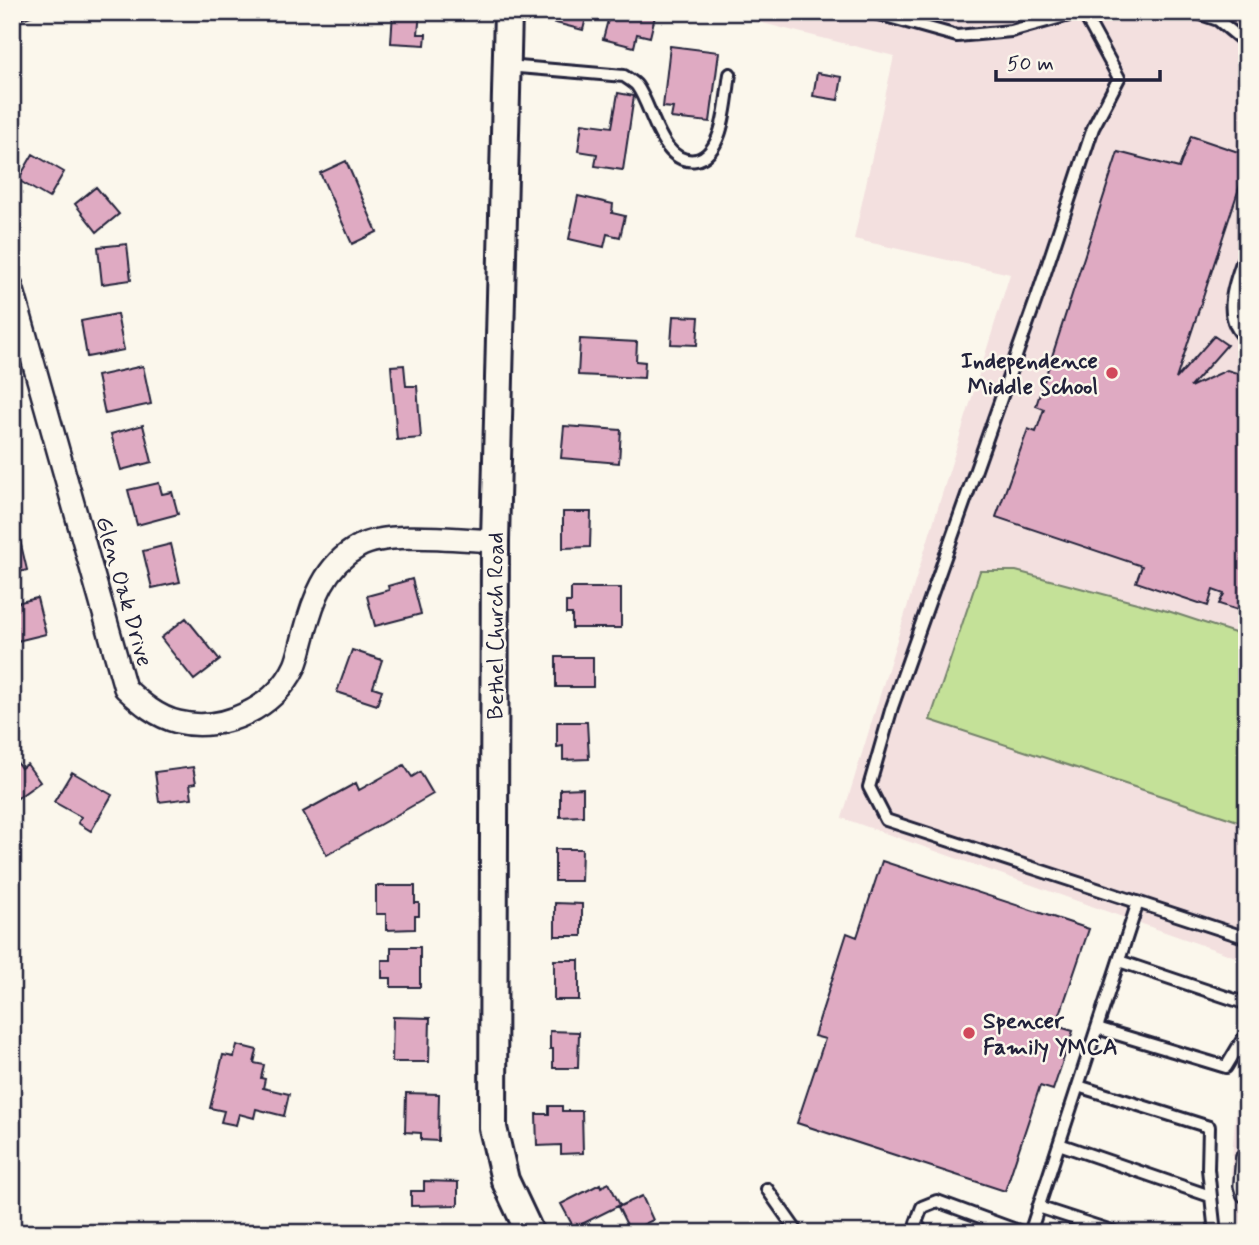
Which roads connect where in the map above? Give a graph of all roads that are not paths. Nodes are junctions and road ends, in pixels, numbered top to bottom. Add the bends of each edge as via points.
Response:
1 (508, 12) edge
2 (871, 12) edge
3 (1082, 12) edge
4 (1195, 12) edge
5 (1247, 44) edge
6 (507, 66) junction
7 (730, 74) dead end
8 (1247, 249) edge
9 (12, 287) edge
10 (1247, 339) edge
11 (495, 541) junction
12 (1138, 902) junction
13 (1247, 938) edge
14 (1119, 961) junction
15 (1247, 1004) edge
16 (1097, 1028) junction
17 (1247, 1032) edge
18 (1078, 1086) junction
19 (1059, 1144) junction
20 (1247, 1158) edge
21 (767, 1189) dead end
22 (1247, 1192) edge
23 (1210, 1196) junction
24 (1038, 1208) junction
25 (530, 1233) edge
26 (798, 1233) edge
27 (923, 1233) edge
28 (1024, 1233) edge
29 (1030, 1233) edge
30 (1118, 1233) edge
31 (1216, 1233) edge

1 - 6 street, Bethel Church Road
2 - 3 lane via 957,36 1011,31
3 - 12 lane via 1119,78 1093,128 892,707 869,787 886,820
4 - 5 lane via 1218,20
6 - 7 lane via 624,76 636,84 670,152 683,160 702,158 720,136
6 - 11 street, Bethel Church Road
8 - 10 lane via 1230,303 1237,332
9 - 11 street, Glen Oak Drive via 125,688 149,710 179,722 218,724 248,713 275,694 295,666 321,585 337,561 359,545 383,537
11 - 25 street, Bethel Church Road via 492,1128 505,1180
12 - 13 lane
12 - 14 lane
14 - 15 lane
14 - 16 lane
16 - 17 lane via 1226,1067
16 - 18 lane
18 - 19 lane
18 - 23 lane via 1209,1127
19 - 23 lane
19 - 24 lane
20 - 22 street
21 - 26 lane
23 - 31 lane
24 - 29 lane
24 - 30 lane
27 - 28 lane via 916,1223 922,1207 937,1201

